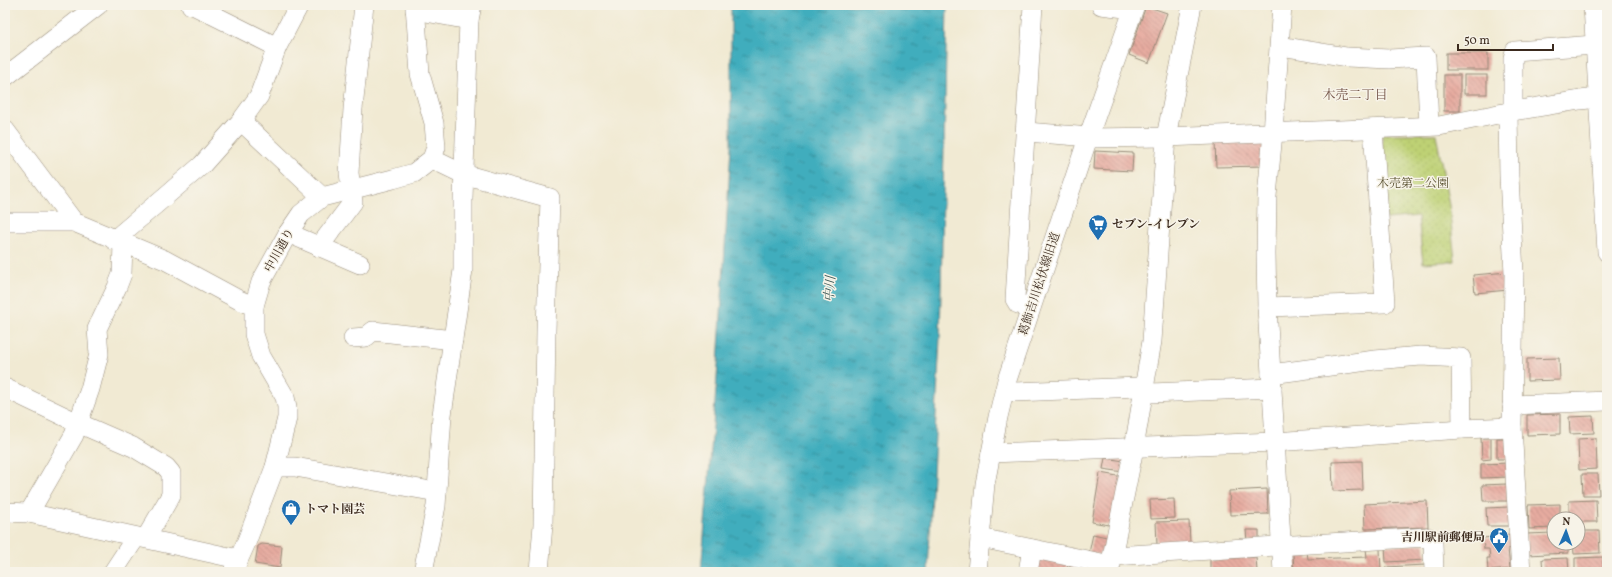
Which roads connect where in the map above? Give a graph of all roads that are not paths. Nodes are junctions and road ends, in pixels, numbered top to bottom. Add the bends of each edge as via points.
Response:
1 (98, 5) edge
2 (194, 5) edge
3 (299, 5) edge
4 (364, 5) edge
5 (1033, 5) edge
6 (1101, 5) edge
7 (1192, 5) edge
8 (1282, 5) edge
9 (1593, 5) edge
10 (415, 7) edge
11 (1134, 7) edge
12 (470, 13) edge
13 (1594, 45) junction
14 (1280, 46) junction
15 (277, 47) junction
16 (5, 77) edge
17 (1598, 98) junction
18 (1510, 112) junction
19 (241, 122) junction
20 (1429, 126) junction
21 (1373, 129) junction
22 (5, 130) edge
23 (1026, 132) junction
24 (1274, 133) junction
25 (1166, 137) junction
26 (1088, 138) junction
27 (432, 159) junction
28 (1604, 162) edge
29 (464, 174) junction
30 (352, 189) junction
31 (322, 197) junction
32 (5, 222) edge
33 (74, 222) junction
34 (288, 233) junction
35 (118, 242) junction
36 (319, 247) junction
37 (1607, 252) edge
38 (360, 264) dead end
39 (254, 306) junction
40 (1031, 307) junction
41 (1266, 307) junction
42 (354, 338) dead end
43 (453, 340) junction
44 (1271, 381) junction
45 (5, 388) edge
46 (1004, 390) junction
47 (1144, 390) junction
48 (1607, 401) edge
49 (1512, 405) junction
50 (78, 423) junction
51 (1512, 427) junction
52 (1462, 429) junction
53 (1275, 442) junction
54 (1134, 448) junction
55 (991, 453) junction
56 (275, 466) junction
57 (437, 492) junction
58 (5, 512) edge
59 (29, 513) junction
60 (141, 538) junction
61 (980, 538) junction
62 (1282, 546) junction
63 (1032, 549) junction
64 (1111, 564) edge
65 (235, 565) edge
66 (113, 572) edge
67 (423, 572) edge
68 (539, 572) edge
69 (977, 572) edge
70 (1028, 572) edge
71 (1283, 572) edge
72 (1434, 572) edge
73 (1521, 572) edge

1 - 16 street
2 - 15 street
3 - 15 street
4 - 30 street via 353,108 350,173
5 - 23 street
6 - 11 street
7 - 25 street
8 - 14 street
9 - 13 street
10 - 12 street
10 - 27 street via 420,74 435,129 436,147
11 - 26 street, 葛飾吉川松伏線旧道
12 - 29 street
13 - 17 street
13 - 18 street via 1515,51
14 - 20 street via 1347,57 1426,58
14 - 24 street
15 - 19 street via 259,96
17 - 18 street
17 - 28 street
18 - 20 street
18 - 49 street via 1509,176 1514,273
19 - 31 street
19 - 35 street via 202,165
20 - 21 street
21 - 24 street
21 - 41 street via 1385,303
22 - 33 street
23 - 26 street
23 - 40 street via 1015,298 1018,304
24 - 25 street
24 - 41 street via 1267,196
25 - 26 street
25 - 47 street via 1152,341
26 - 40 street, 葛飾吉川松伏線旧道
27 - 29 street
27 - 30 street, 中川通り via 414,173
28 - 37 street
29 - 43 street via 463,270
29 - 68 street via 550,198 543,525
30 - 31 street, 中川通り
30 - 36 street via 353,202
31 - 34 street, 中川通り via 300,214
32 - 33 street
33 - 35 street
34 - 36 street
34 - 39 street, 中川通り via 262,282
35 - 39 street via 165,260
35 - 50 street via 122,274 97,329 99,354
36 - 38 street
39 - 56 street, 中川通り via 253,327 256,344 285,397 287,407 287,418
40 - 46 street, 葛飾吉川松伏線旧道
41 - 44 street
42 - 43 street via 366,337 373,331
43 - 57 street via 442,415
44 - 47 street via 1150,393
44 - 52 street via 1398,358 1461,358
44 - 53 street
45 - 50 street
46 - 47 street
46 - 55 street, 葛飾吉川松伏線旧道
47 - 54 street
48 - 49 street
49 - 51 street
50 - 59 street via 74,435
50 - 60 street via 133,447 166,467 171,473 171,495
51 - 52 street
51 - 73 street
52 - 53 street
53 - 54 street
53 - 62 street
54 - 55 street
54 - 64 street
55 - 61 street, 葛飾吉川松伏線旧道
56 - 57 street via 296,467
56 - 65 street, 中川通り
57 - 67 street
58 - 59 street
59 - 60 street
60 - 65 street
60 - 66 street
61 - 63 street
61 - 69 street, 葛飾吉川松伏線旧道
62 - 64 street
62 - 71 street
62 - 72 street via 1427,537 1433,543
63 - 64 street
63 - 70 street

